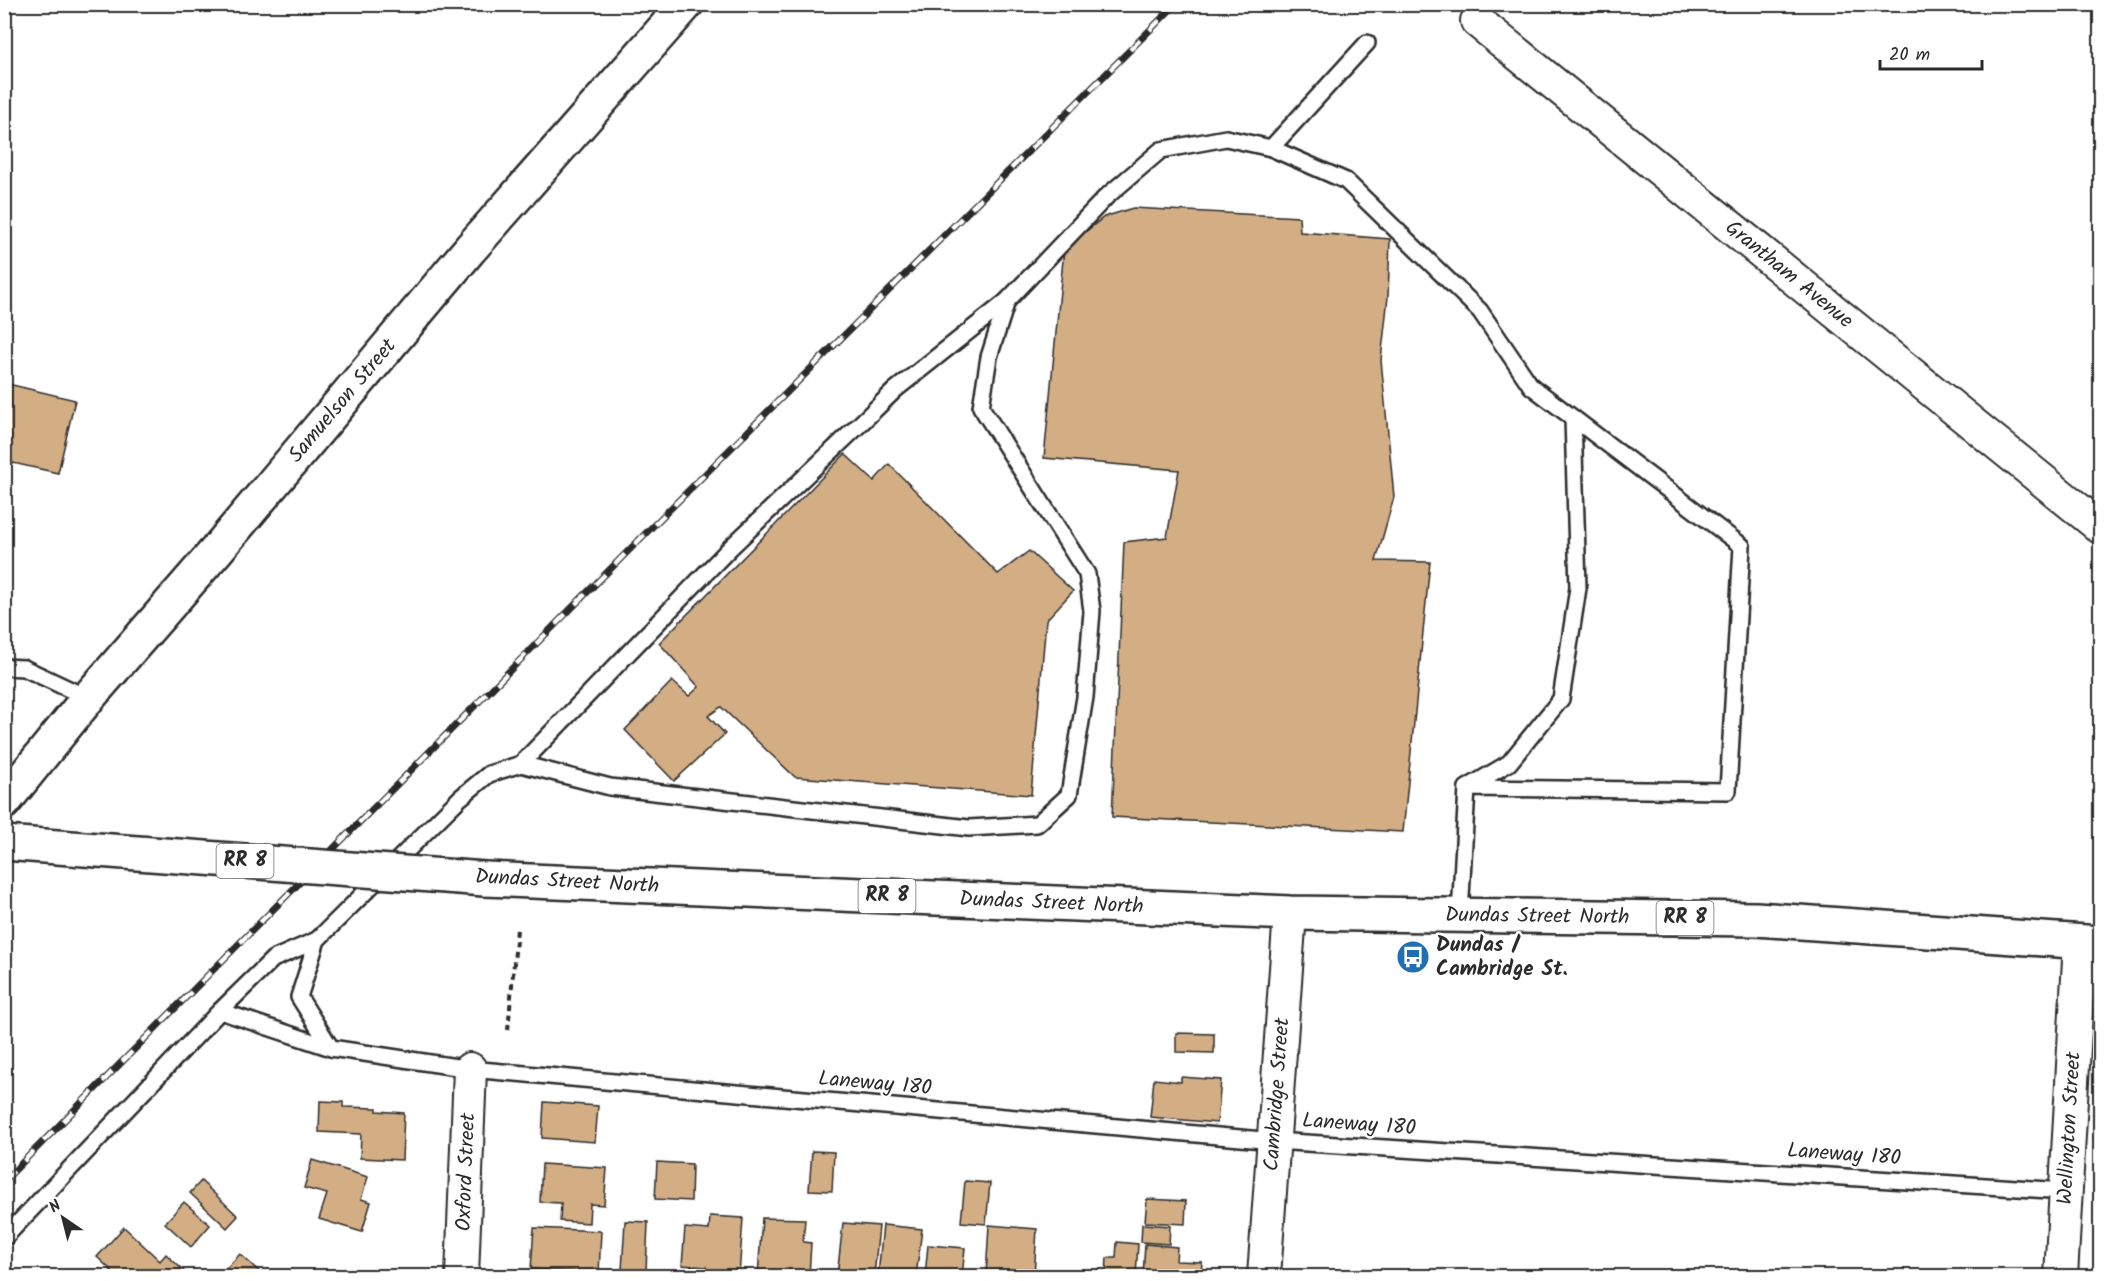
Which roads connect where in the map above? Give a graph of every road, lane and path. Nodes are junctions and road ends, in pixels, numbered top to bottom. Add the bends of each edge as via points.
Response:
1 (686, 4) edge
2 (1477, 21) dead end
3 (1367, 43) dead end
4 (1270, 148) junction
5 (1007, 301) junction
6 (1573, 418) junction
7 (2100, 527) edge
8 (4, 667) edge
9 (88, 698) junction
10 (521, 764) junction
11 (1467, 788) junction
12 (4, 802) edge
13 (4, 843) edge
14 (1290, 913) junction
15 (1460, 915) junction
16 (517, 929) dead end
17 (317, 940) junction
18 (2090, 943) edge
19 (220, 1011) junction
20 (508, 1030) dead end
21 (331, 1048) junction
22 (470, 1069) junction
23 (1274, 1141) junction
24 (2066, 1191) junction
25 (4, 1239) edge
26 (462, 1276) edge
27 (1264, 1276) edge
28 (2061, 1276) edge

1 - 9 main road, Samuelson Street via 470,249
2 - 7 street, Grantham Avenue
3 - 4 lane
4 - 5 lane via 1226,138 1161,150 1106,197
4 - 6 lane via 1346,181 1480,311 1531,386
5 - 10 lane via 895,390 730,548
5 - 10 lane via 989,357 981,407 1086,574 1092,611 1085,697 1069,795 1037,825 969,828 610,787
6 - 11 lane via 1578,588 1561,699 1509,763
6 - 11 lane via 1742,546 1728,791
8 - 9 lane via 24,668
9 - 12 main road, Samuelson Street
10 - 17 lane via 489,774 460,798
11 - 15 lane
13 - 14 main road, Dundas Street North / RR 8, bridge via 485,879
14 - 15 main road, Dundas Street North / RR 8
14 - 23 street, Cambridge Street
15 - 18 main road, Dundas Street North / RR 8 via 1756,919
16 - 20 path
17 - 19 lane via 273,959
17 - 21 lane via 299,997
18 - 24 street, Wellington Street
19 - 21 lane, Laneway 180
19 - 25 lane
21 - 22 lane, Laneway 180
22 - 23 lane, Laneway 180
22 - 26 street, Oxford Street
23 - 24 lane, Laneway 180
23 - 27 street, Cambridge Street
24 - 28 street, Wellington Street

